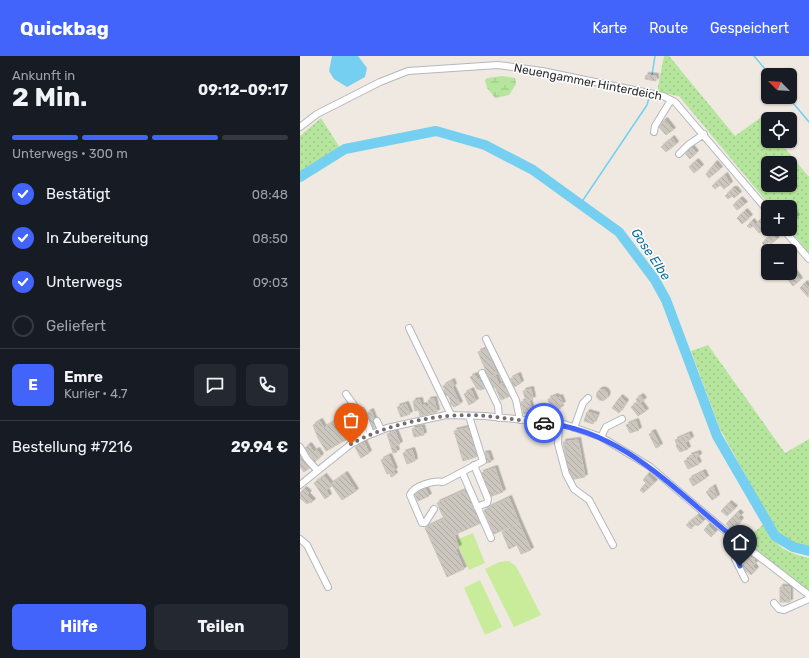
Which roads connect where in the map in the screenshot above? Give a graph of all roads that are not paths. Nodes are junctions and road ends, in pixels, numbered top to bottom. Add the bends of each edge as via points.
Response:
1 (671, 100) junction
2 (300, 127) edge
3 (654, 132) dead end
4 (704, 134) junction
5 (679, 154) dead end
6 (761, 203) edge
7 (789, 236) edge
8 (809, 260) edge
9 (409, 328) dead end
10 (486, 340) dead end
11 (482, 373) dead end
12 (346, 394) dead end
13 (588, 398) dead end
14 (362, 411) dead end
15 (451, 415) junction
16 (469, 416) junction
17 (499, 418) junction
18 (622, 419) dead end
19 (520, 420) junction
20 (377, 421) dead end
21 (559, 424) junction
22 (574, 428) junction
23 (381, 430) junction
24 (368, 436) junction
25 (601, 437) junction
26 (300, 447) edge
27 (474, 465) junction
28 (317, 470) junction
29 (462, 472) junction
30 (300, 485) edge
31 (477, 507) junction
32 (434, 509) dead end
33 (491, 538) dead end
34 (300, 539) edge
35 (738, 541) junction
36 (613, 545) dead end
37 (745, 578) dead end
38 (328, 587) dead end
39 (809, 595) edge
40 (809, 599) edge
41 (774, 603) dead end

1 - 2 street, Neuengammer Hinterdeich via 663,96 542,71 498,65 456,67 408,71 380,82 317,114
1 - 3 street
1 - 4 street, Neuengammer Hinterdeich
4 - 5 street
4 - 6 street, Neuengammer Hinterdeich
7 - 8 street
9 - 15 street
10 - 19 street via 516,400
11 - 17 street via 498,406
12 - 24 street
13 - 22 street via 583,403
14 - 24 street
15 - 16 street
15 - 23 street
16 - 17 street
16 - 27 street via 482,461
17 - 19 street
18 - 25 street via 606,427
19 - 21 street
20 - 23 street
21 - 22 street
21 - 36 street via 558,444 566,474 574,489 589,500
22 - 25 street
23 - 24 street
24 - 28 street
25 - 35 street via 649,466
26 - 28 street
27 - 29 street
27 - 31 street via 488,499 487,503
28 - 30 street
29 - 31 street
29 - 32 street via 443,482 425,484 411,492 422,523 425,523
31 - 33 street
34 - 38 street via 307,545
35 - 37 street via 735,558
35 - 39 street
40 - 41 street via 784,610 779,609

